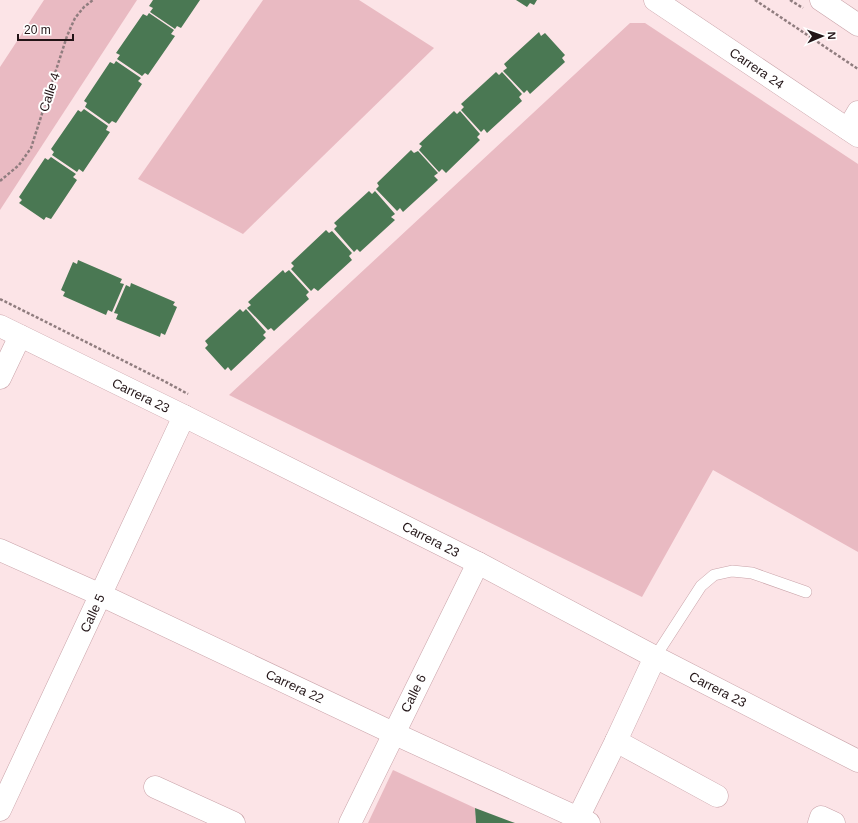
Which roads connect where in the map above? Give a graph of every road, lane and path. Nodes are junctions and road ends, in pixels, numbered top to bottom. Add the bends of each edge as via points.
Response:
1 (93, 0) edge
2 (655, 0) edge
3 (755, 0) edge
4 (821, 0) edge
5 (858, 25) edge
6 (858, 69) edge
7 (855, 126) edge
8 (0, 181) edge
9 (0, 299) edge
10 (0, 326) edge
11 (20, 336) junction
12 (0, 378) edge
13 (190, 395) dead end
14 (184, 416) junction
15 (0, 550) edge
16 (478, 563) junction
17 (806, 592) dead end
18 (100, 595) junction
19 (655, 657) junction
20 (393, 733) junction
21 (616, 741) junction
22 (858, 761) edge
23 (155, 787) dead end
24 (717, 796) dead end
25 (0, 810) edge
26 (584, 820) edge
27 (234, 823) edge
28 (350, 823) edge
29 (819, 823) edge
30 (834, 823) edge

1 - 8 path, Calle 4 via 75,18 67,36 31,148 19,165
2 - 7 street, Carrera 24
3 - 6 path
4 - 5 street
9 - 13 path
10 - 11 street, Carrera 23
11 - 12 street
11 - 14 street, Carrera 23
14 - 16 street, Carrera 23
14 - 18 street, Calle 5
15 - 18 street, Carrera 22
16 - 19 street, Carrera 23
16 - 20 street, Calle 6
17 - 19 lane via 752,573 732,571 714,575 701,586
18 - 20 street, Carrera 22
18 - 25 street, Calle 5
19 - 21 street
19 - 22 street, Carrera 23
20 - 26 street, Carrera 22
20 - 28 street, Calle 6
21 - 24 street
21 - 26 street
23 - 27 street
29 - 30 street via 821,817

